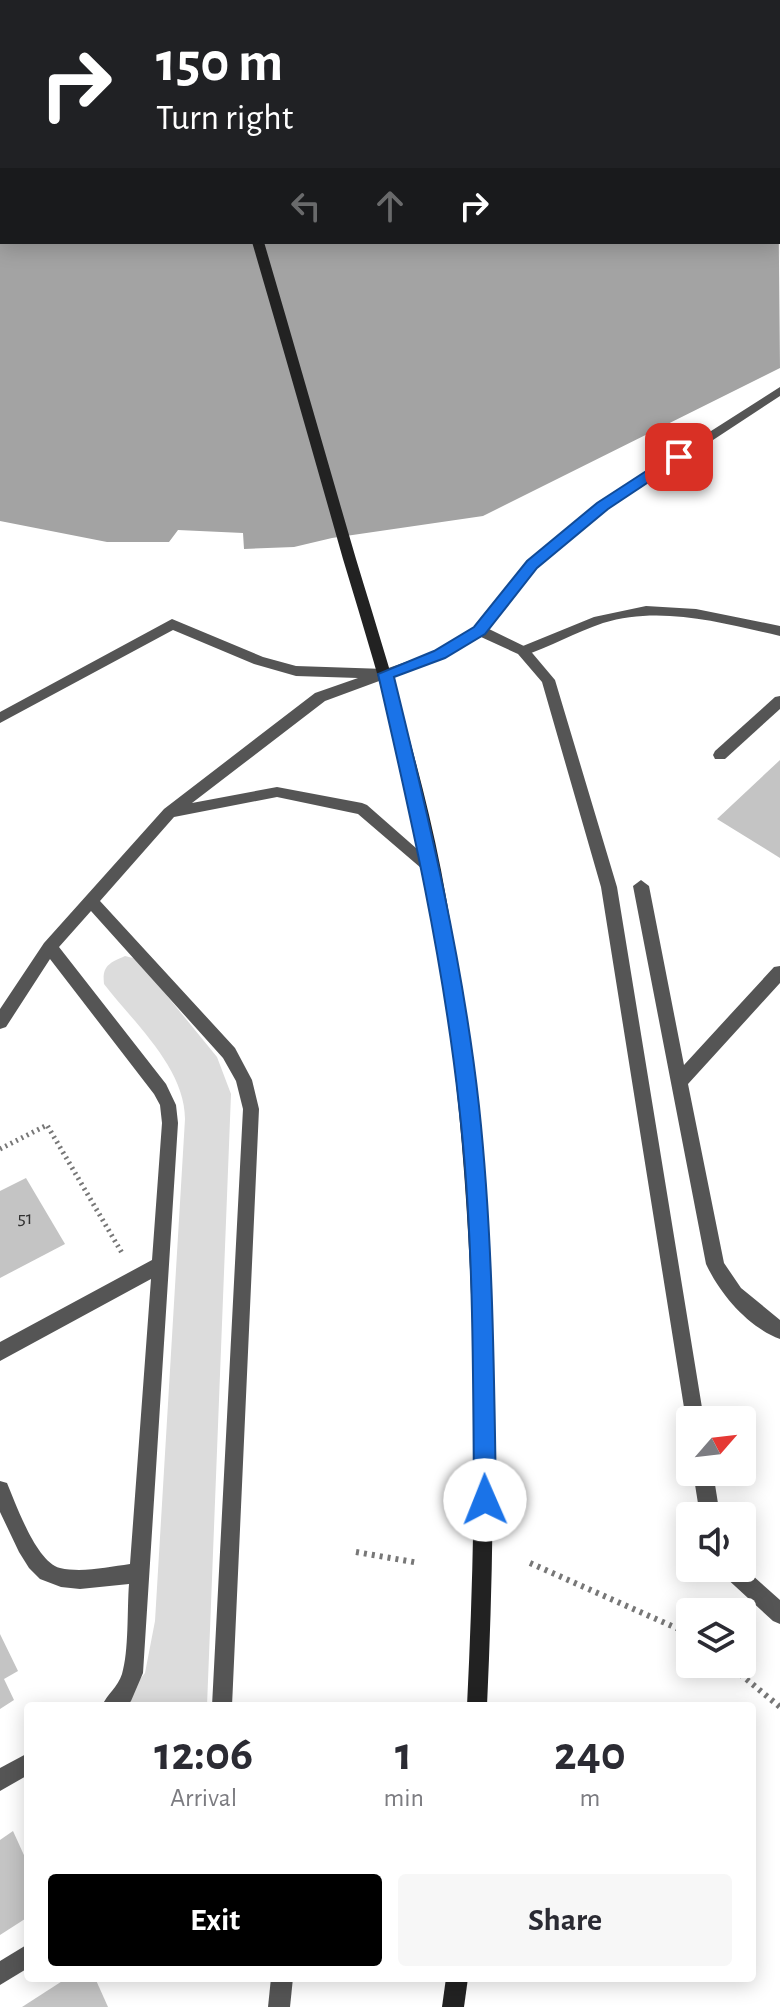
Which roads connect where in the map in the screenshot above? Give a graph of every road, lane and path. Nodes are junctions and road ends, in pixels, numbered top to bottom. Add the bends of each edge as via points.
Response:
1 (259, 244) edge
2 (780, 391) edge
3 (480, 631) junction
4 (780, 631) edge
5 (523, 651) junction
6 (385, 674) junction
7 (780, 701) edge
8 (0, 718) edge
9 (720, 755) dead end
10 (169, 813) junction
11 (433, 870) junction
12 (641, 886) dead end
13 (91, 901) junction
14 (50, 947) junction
15 (780, 972) edge
16 (0, 1022) edge
17 (680, 1081) junction
18 (0, 1149) edge
19 (161, 1264) junction
20 (137, 1278) junction
21 (780, 1331) edge
22 (0, 1352) edge
23 (693, 1406) edge
24 (0, 1490) edge
25 (356, 1552) dead end
26 (419, 1563) dead end
27 (530, 1563) dead end
28 (140, 1573) junction
29 (745, 1582) edge
30 (780, 1614) edge
31 (676, 1628) edge
32 (745, 1678) edge
33 (116, 1702) edge
34 (222, 1702) edge
35 (477, 1702) edge
36 (780, 1707) edge
37 (24, 1765) edge
38 (0, 1780) edge
39 (24, 1958) edge
40 (0, 1974) edge
41 (282, 1982) edge
42 (456, 1982) edge
43 (279, 2007) edge
44 (453, 2007) edge

1 - 6 main road
2 - 3 street via 603,506 532,564
3 - 5 street
3 - 6 street via 439,655
4 - 5 street via 645,611 589,624
5 - 23 street via 548,680 609,887
6 - 8 street via 296,671 172,624
6 - 10 street via 320,697
6 - 11 main road
7 - 9 street
10 - 11 street via 277,792 362,809
10 - 13 street
11 - 35 main road via 469,1105 482,1309 486,1564
12 - 17 street
13 - 14 street
13 - 34 street via 229,1053 244,1080 251,1109
14 - 16 street
14 - 19 street via 168,1105
15 - 17 street
17 - 21 street via 715,1264 741,1302
18 - 20 path via 47,1125
19 - 20 street
19 - 28 street
20 - 22 street
24 - 28 street via 32,1559 50,1577 71,1582
25 - 26 path
27 - 31 path
28 - 33 street via 133,1673
29 - 30 street
32 - 36 path
37 - 38 street
39 - 40 street
41 - 43 street
42 - 44 main road

